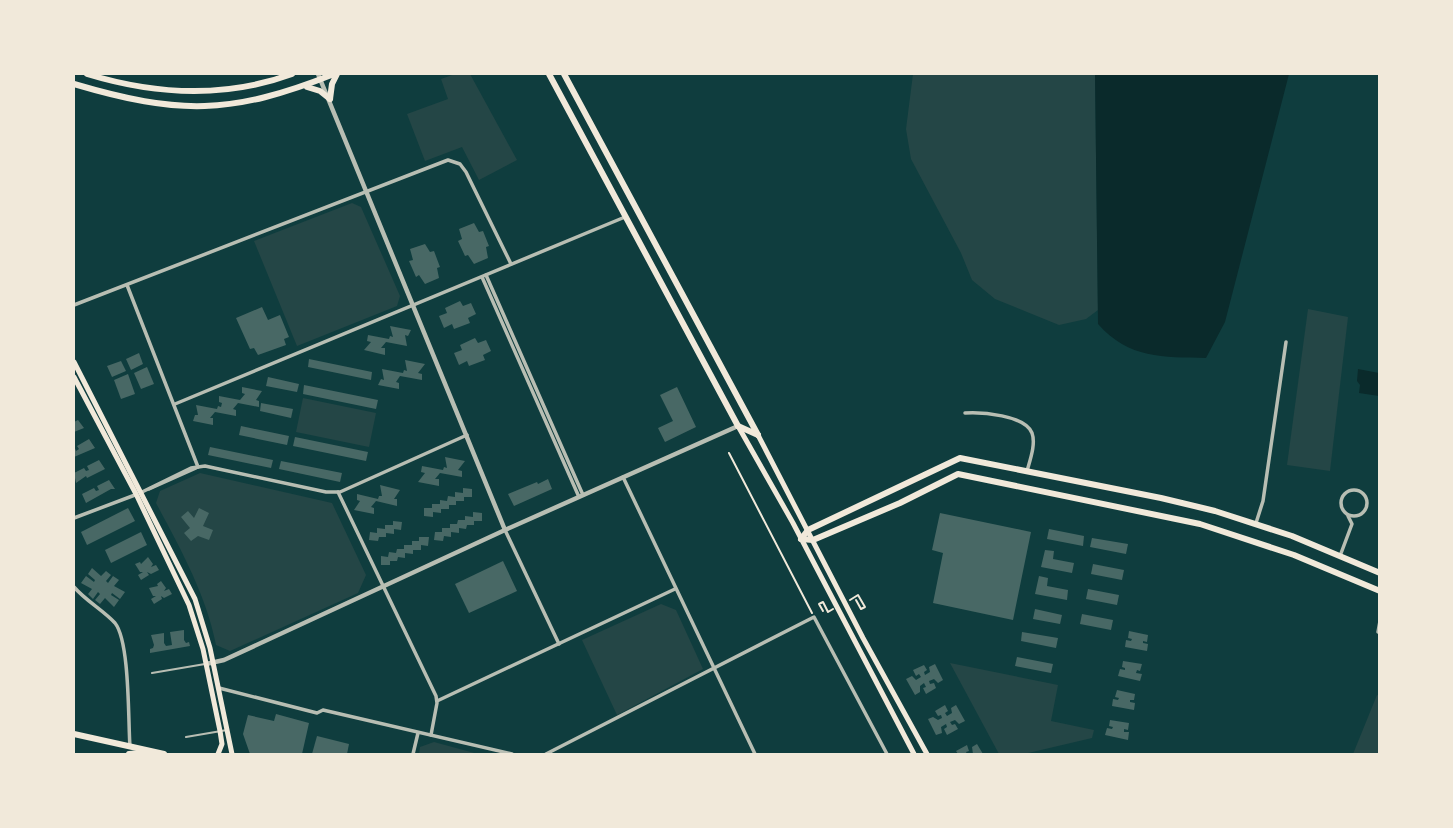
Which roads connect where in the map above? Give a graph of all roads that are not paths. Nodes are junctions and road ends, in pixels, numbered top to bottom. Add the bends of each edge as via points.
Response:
1 (88, 74) edge
2 (292, 74) edge
3 (336, 74) edge
4 (549, 74) edge
5 (564, 74) edge
6 (320, 76) edge
7 (74, 84) edge
8 (298, 87) junction
9 (330, 99) junction
10 (366, 192) junction
11 (625, 217) junction
12 (511, 264) junction
13 (484, 276) junction
14 (127, 285) junction
15 (74, 305) edge
16 (414, 305) junction
17 (693, 314) junction
18 (681, 323) junction
19 (1286, 342) dead end
20 (74, 362) edge
21 (74, 377) edge
22 (175, 404) junction
23 (965, 413) dead end
24 (751, 422) junction
25 (738, 426) junction
26 (467, 435) junction
27 (758, 435) junction
28 (198, 467) junction
29 (1027, 471) junction
30 (623, 477) junction
31 (338, 492) junction
32 (139, 493) junction
33 (581, 496) junction
34 (1348, 516) junction
35 (74, 518) edge
36 (1256, 523) junction
37 (505, 530) junction
38 (808, 530) junction
39 (801, 539) junction
40 (813, 540) junction
41 (1340, 556) junction
42 (1380, 573) edge
43 (74, 587) edge
44 (383, 587) junction
45 (676, 589) junction
46 (1380, 591) edge
47 (1380, 621) edge
48 (1378, 632) edge
49 (559, 644) junction
50 (210, 663) junction
51 (713, 669) junction
52 (152, 673) dead end
53 (219, 688) junction
54 (437, 701) junction
55 (223, 731) junction
56 (418, 732) junction
57 (74, 734) edge
58 (431, 735) junction
59 (186, 737) dead end
60 (130, 751) edge
61 (164, 754) edge
62 (218, 754) edge
63 (232, 754) edge
64 (413, 754) edge
65 (512, 754) edge
66 (547, 754) edge
67 (755, 754) edge
68 (887, 754) edge
69 (914, 754) edge
70 (927, 754) edge

1 - 2 main road via 142,88 197,92 249,86
3 - 6 main road
3 - 9 main road
4 - 11 main road
5 - 17 main road
6 - 8 main road
6 - 9 street
7 - 8 main road via 128,100 184,108 248,102
8 - 9 main road via 315,88
9 - 10 street
10 - 12 street via 448,160 457,162
10 - 14 street
10 - 16 street
11 - 12 street
11 - 18 main road
12 - 13 street
13 - 16 street
13 - 33 street
14 - 15 street
14 - 22 street
16 - 22 street
16 - 26 street
17 - 18 main road via 692,324
17 - 24 main road
18 - 25 main road
19 - 36 street via 1264,501
20 - 32 main road
21 - 32 main road
22 - 28 street
23 - 29 street via 1016,420 1027,426 1033,443
24 - 25 main road
24 - 27 main road
25 - 27 main road
25 - 30 street
25 - 39 main road
26 - 31 street
26 - 37 street
27 - 38 main road
28 - 31 street
28 - 32 street
29 - 36 main road
29 - 38 main road via 960,457
30 - 33 street
30 - 45 street
31 - 44 street
32 - 35 street
32 - 50 main road
33 - 37 street
34 - 34 street via 1360,514 1367,506 1360,491 1349,491 1342,499
34 - 41 street via 1352,524
36 - 41 main road
37 - 44 street
37 - 49 street
38 - 39 main road
38 - 40 main road
39 - 40 main road
39 - 69 main road
40 - 46 main road via 958,474 1200,524 1284,551
40 - 70 main road
41 - 42 main road
43 - 60 street via 114,622 120,634
44 - 50 street
44 - 54 street
45 - 49 street
45 - 51 street
47 - 48 street
49 - 54 street
50 - 52 lane
50 - 53 main road
50 - 55 main road
51 - 66 street
51 - 67 street
51 - 68 street via 814,617
53 - 55 main road
53 - 56 street
54 - 58 street
55 - 59 lane
55 - 62 main road
55 - 63 main road
56 - 58 street
56 - 64 street
57 - 60 main road
58 - 65 street
60 - 61 main road

